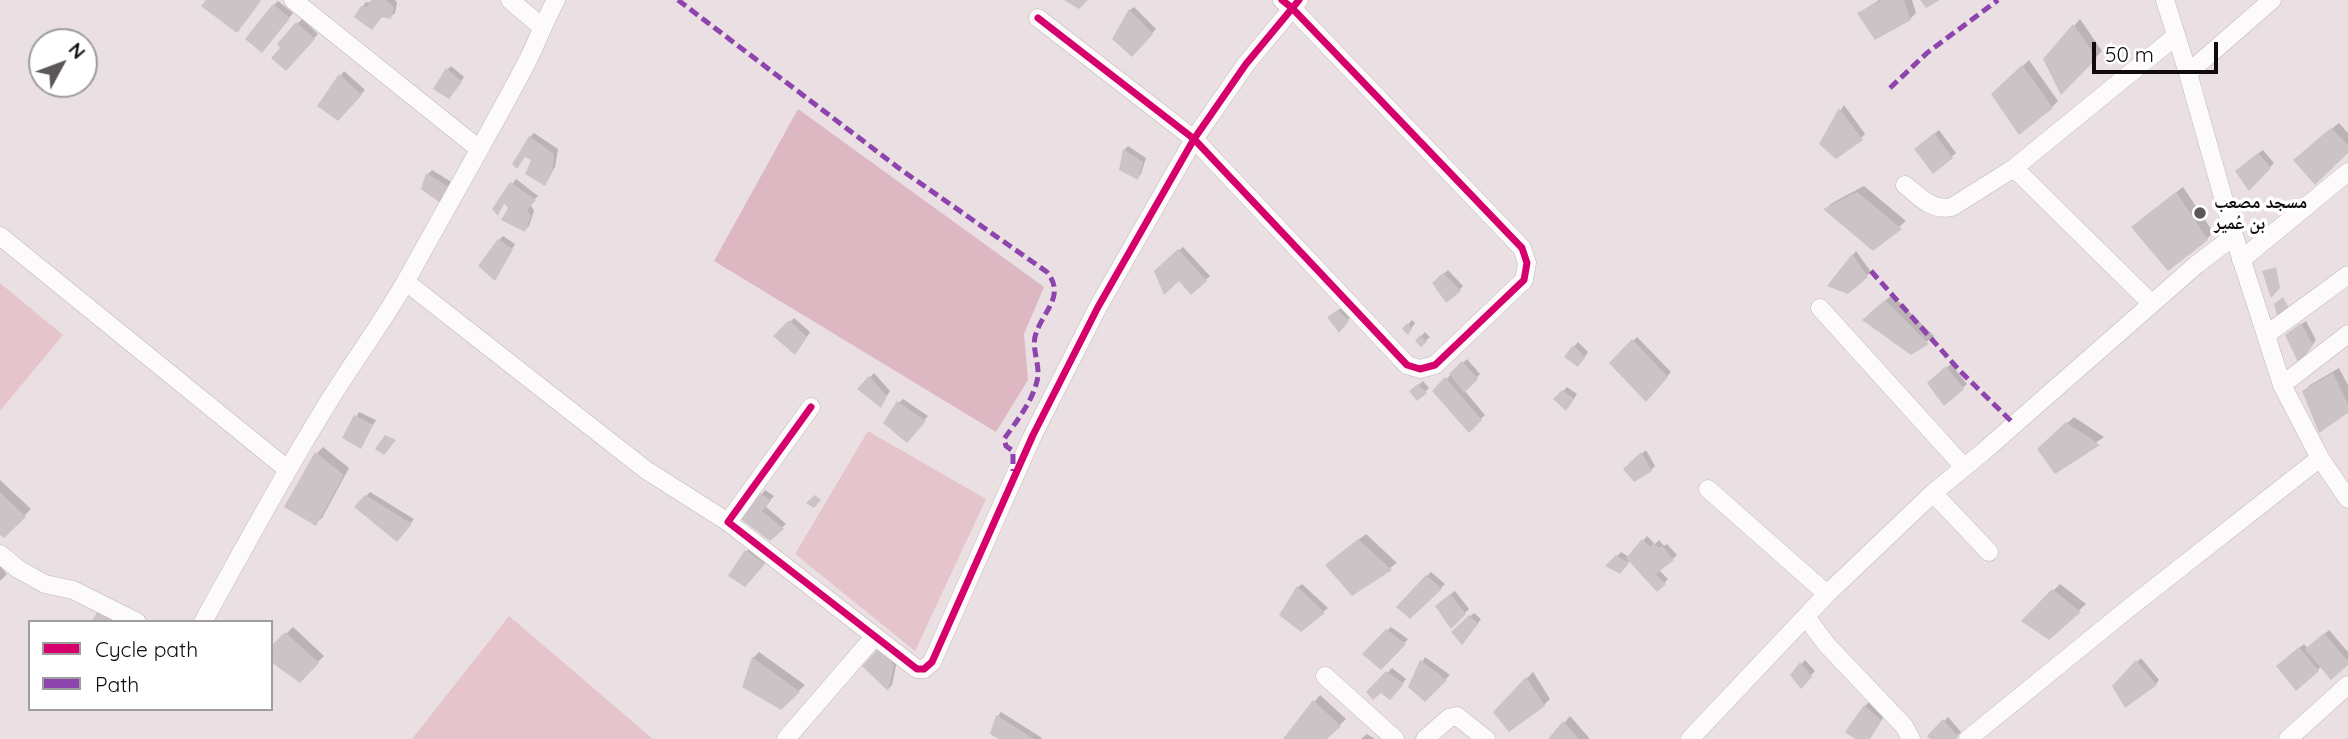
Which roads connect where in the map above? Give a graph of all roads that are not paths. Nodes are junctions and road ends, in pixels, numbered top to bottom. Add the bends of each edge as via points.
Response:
1 (293, 0) edge
2 (510, 0) edge
3 (556, 0) edge
4 (2165, 0) edge
5 (2272, 0) edge
6 (1291, 3) edge
7 (1038, 18) dead end
8 (542, 27) junction
9 (2176, 36) junction
10 (2188, 73) junction
11 (1194, 139) junction
12 (479, 149) junction
13 (2014, 168) junction
14 (2348, 172) edge
15 (1905, 185) dead end
16 (0, 236) edge
17 (2234, 236) junction
18 (2241, 260) junction
19 (2348, 275) edge
20 (405, 282) junction
21 (2151, 303) junction
22 (1820, 308) dead end
23 (2348, 334) edge
24 (2266, 335) junction
25 (2282, 385) junction
26 (811, 407) dead end
27 (2320, 458) junction
28 (1963, 466) junction
29 (287, 469) junction
30 (1708, 489) dead end
31 (1933, 493) junction
32 (2348, 499) edge
33 (728, 522) junction
34 (1989, 552) dead end
35 (0, 554) edge
36 (1827, 594) junction
37 (1807, 617) junction
38 (133, 620) edge
39 (204, 620) edge
40 (875, 636) junction
41 (1325, 677) dead end
42 (2348, 685) edge
43 (786, 739) edge
44 (1395, 739) edge
45 (1425, 739) edge
46 (1486, 739) edge
47 (1690, 739) edge
48 (1911, 739) edge
49 (1968, 739) edge
50 (2288, 739) edge

1 - 12 street
2 - 8 street
3 - 8 street
4 - 9 street
5 - 10 street
6 - 11 street
6 - 11 street via 1522,248 1527,263 1524,280 1434,365 1420,369 1407,365
7 - 11 street
8 - 12 street
9 - 10 street
9 - 13 street
10 - 17 street
11 - 40 street via 1098,307 1033,435 932,662 916,669
12 - 20 street
13 - 15 street via 1951,208 1933,208
13 - 21 street
14 - 18 street
16 - 29 street
17 - 18 street
17 - 21 street
18 - 24 street
19 - 24 street
20 - 29 street
20 - 33 street via 646,470
21 - 28 street
22 - 28 street
23 - 25 street
24 - 25 street
25 - 27 street
26 - 33 street
27 - 32 street
27 - 49 street
28 - 31 street
29 - 39 street
30 - 36 street
31 - 34 street
31 - 36 street
33 - 40 street
35 - 38 street via 44,584 73,590
36 - 37 street
37 - 47 street
37 - 48 street
40 - 43 street
41 - 44 street
42 - 50 street
45 - 46 street via 1448,718 1457,716

